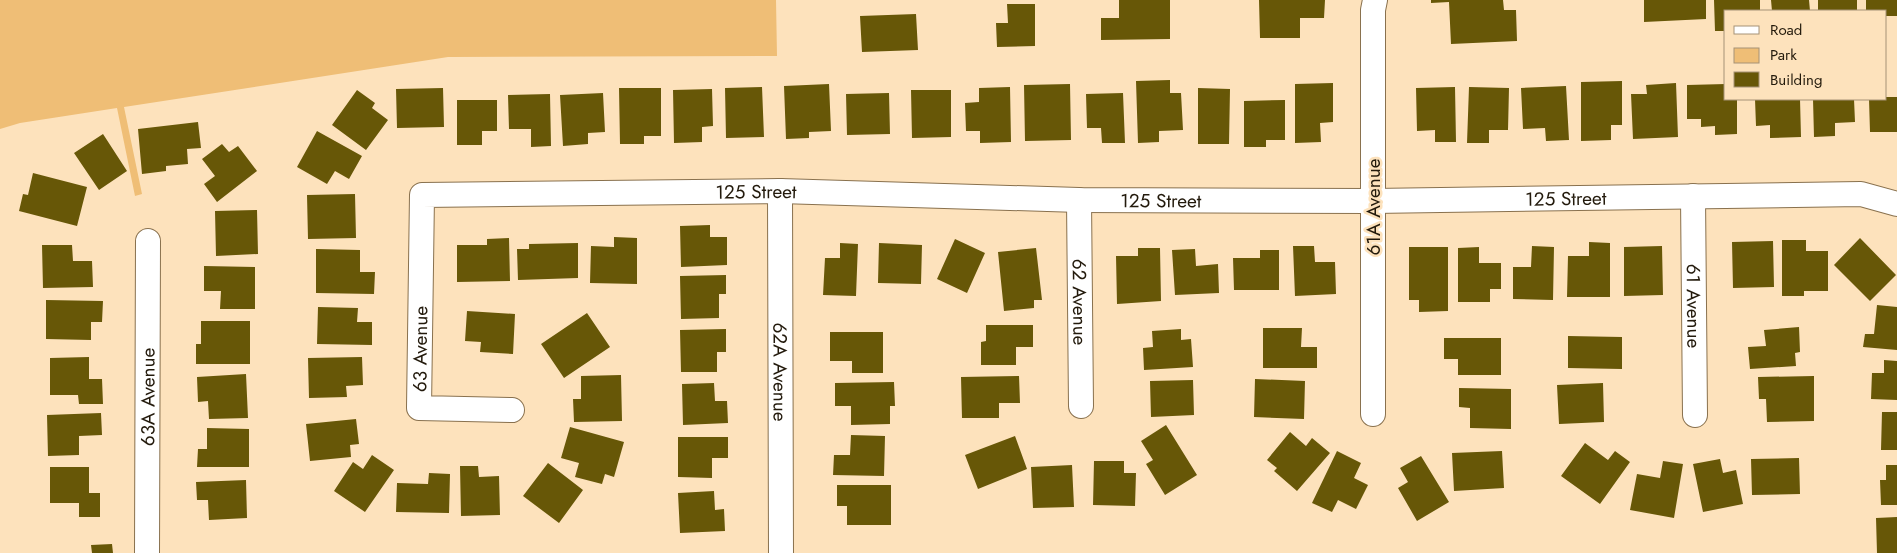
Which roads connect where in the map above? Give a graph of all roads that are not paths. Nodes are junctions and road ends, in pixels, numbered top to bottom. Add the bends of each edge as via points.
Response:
1 (1375, 0) edge
2 (780, 190) junction
3 (422, 195) joint
4 (1693, 196) junction
5 (1079, 200) junction
6 (1373, 201) junction
7 (1897, 204) edge
8 (148, 242) dead end
9 (1081, 406) dead end
10 (512, 410) dead end
11 (1373, 414) dead end
12 (1695, 415) dead end
13 (147, 553) edge
14 (781, 553) edge

1 - 6 street, 61A Avenue
2 - 3 street, 125 Street
2 - 5 street, 125 Street
2 - 14 street, 62A Avenue
3 - 10 street, 63 Avenue via 419,408
4 - 6 street, 125 Street
4 - 7 street, 125 Street via 1861,194
4 - 12 street, 61 Avenue
5 - 6 street, 125 Street
5 - 9 street, 62 Avenue
6 - 11 street, 61A Avenue
8 - 13 street, 63A Avenue

